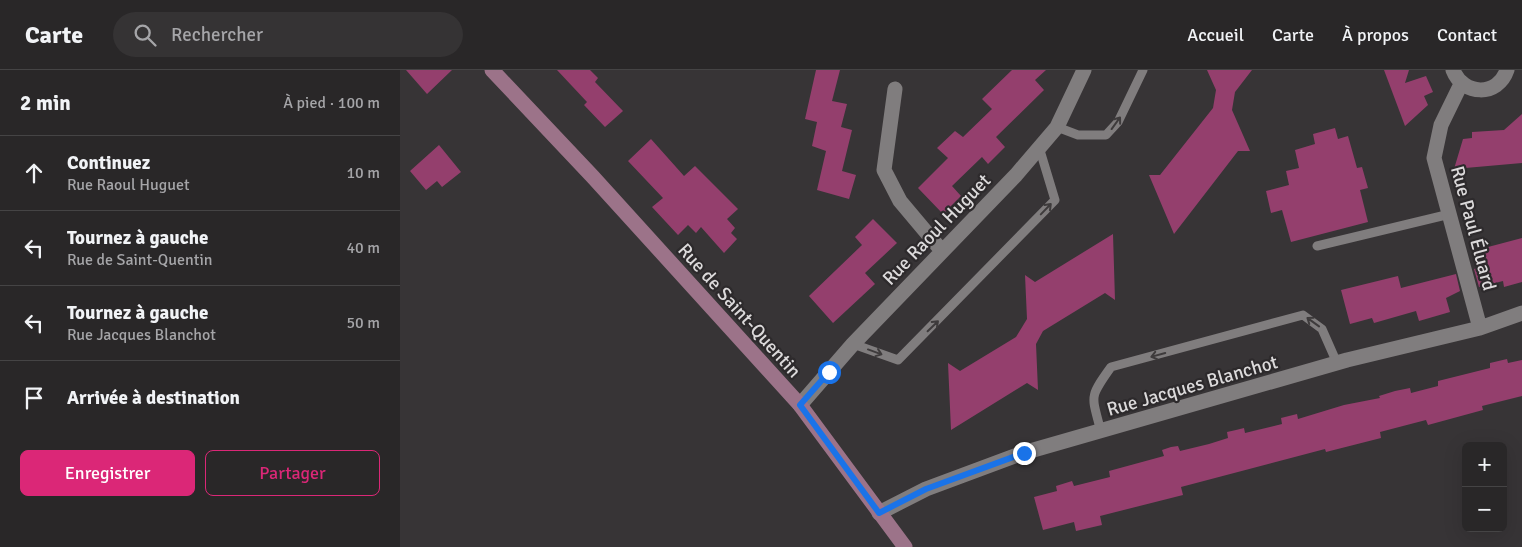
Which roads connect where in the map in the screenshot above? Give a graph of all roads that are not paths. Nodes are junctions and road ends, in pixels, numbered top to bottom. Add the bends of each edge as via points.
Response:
1 (492, 70) edge
2 (1084, 70) edge
3 (1143, 70) edge
4 (1453, 70) edge
5 (1507, 70) edge
6 (1461, 84) junction
7 (896, 89) dead end
8 (1057, 127) junction
9 (1039, 147) junction
10 (1450, 214) junction
11 (1317, 246) dead end
12 (942, 251) junction
13 (1522, 313) edge
14 (1480, 328) junction
15 (853, 344) junction
16 (1337, 363) junction
17 (800, 405) junction
18 (1101, 432) junction
19 (879, 513) junction
20 (905, 547) edge

1 - 17 main road, Rue de Saint-Quentin
2 - 8 street, Rue Raoul Huguet
8 -> 3 lane via 1078,135 1106,135 1118,122
4 - 6 street
5 - 6 street via 1502,80 1487,90 1478,91
6 - 10 street, Rue Paul Éluard via 1441,125 1434,158
7 - 12 street via 884,170 900,202
8 - 9 street, Rue Raoul Huguet
9 - 12 street, Rue Raoul Huguet
15 -> 9 lane via 898,360 1055,200
10 - 11 lane
10 - 14 street, Rue Paul Éluard
12 - 15 street, Rue Raoul Huguet
13 - 14 street, Rue Jacques Blanchot
14 - 16 street, Rue Jacques Blanchot
15 - 17 street, Rue Raoul Huguet
16 - 18 street, Rue Jacques Blanchot
16 -> 18 lane via 1322,329 1303,315 1111,367 1092,397
17 - 19 main road, Rue de Saint-Quentin
18 - 19 street, Rue Jacques Blanchot via 1024,453 926,489
19 - 20 main road, Rue de Saint-Quentin

